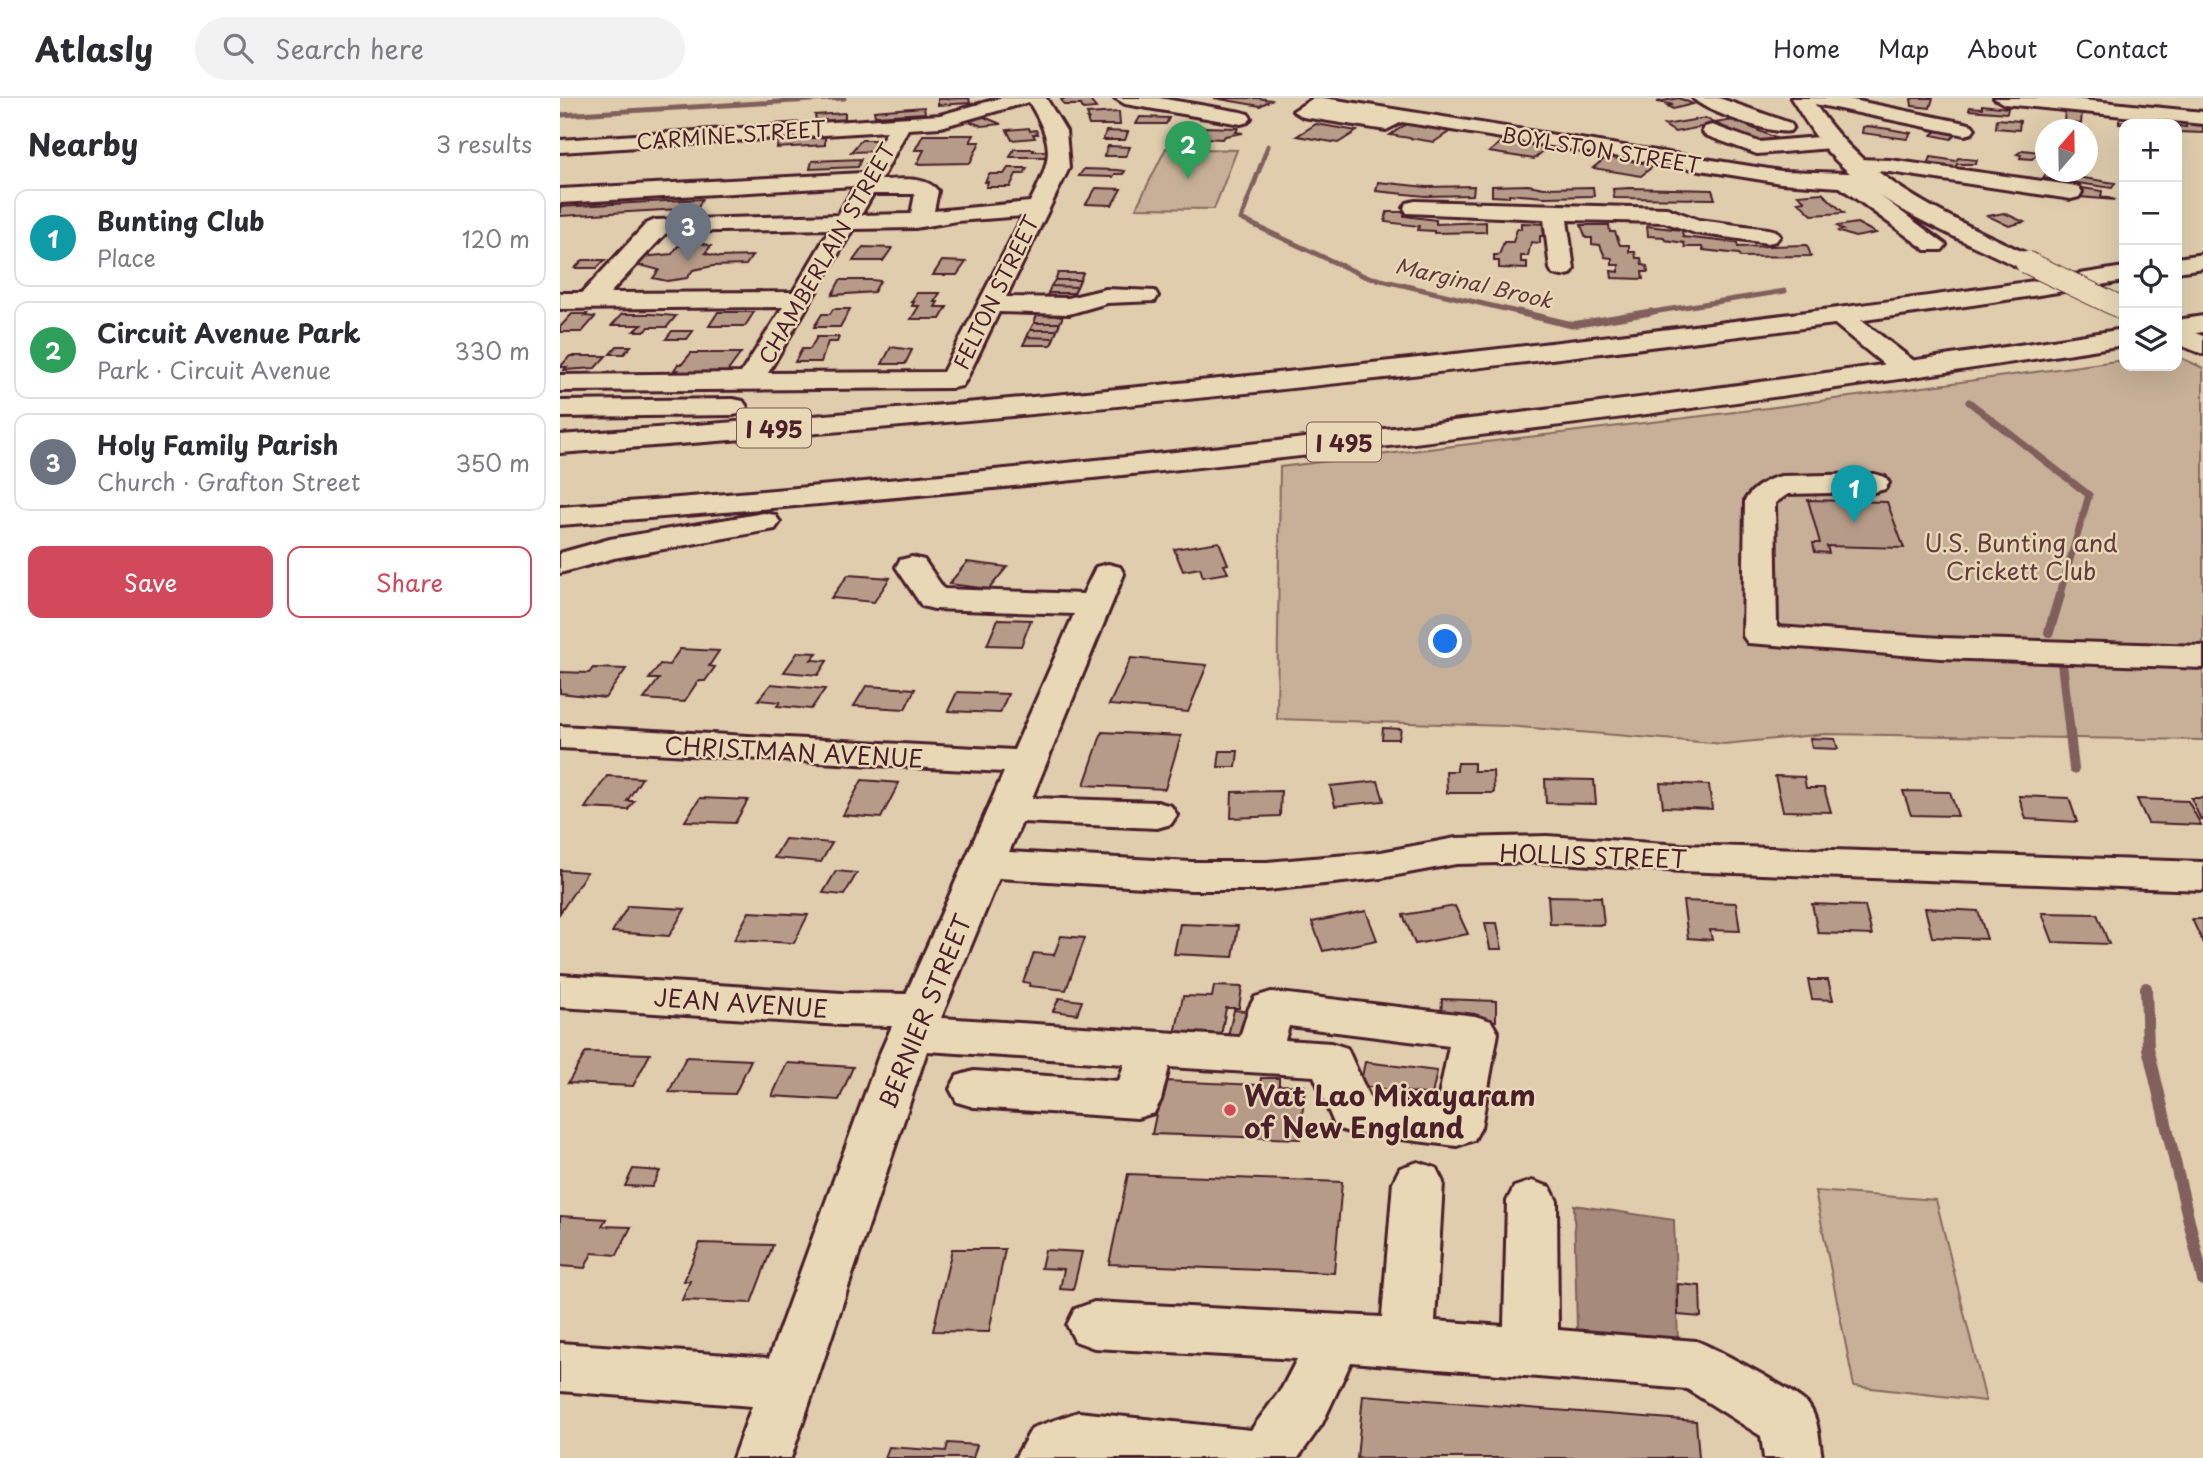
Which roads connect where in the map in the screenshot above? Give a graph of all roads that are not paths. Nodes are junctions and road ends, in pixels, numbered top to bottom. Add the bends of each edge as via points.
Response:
1 (1023, 98) edge
2 (1036, 98) edge
3 (1125, 98) edge
4 (1703, 98) edge
5 (1801, 98) edge
6 (1815, 98) edge
7 (2004, 98) edge
8 (1398, 116) junction
9 (1241, 118) dead end
10 (2203, 118) edge
11 (901, 124) junction
12 (1783, 127) dead end
13 (1965, 129) dead end
14 (1712, 131) dead end
15 (1831, 142) junction
16 (560, 146) edge
17 (1586, 146) junction
18 (1563, 164) dead end
19 (1737, 170) junction
20 (1851, 173) junction
21 (869, 183) junction
22 (2071, 192) dead end
23 (560, 196) edge
24 (1036, 208) junction
25 (1415, 208) dead end
26 (1555, 213) junction
27 (1667, 215) junction
28 (921, 220) junction
29 (845, 223) junction
30 (1768, 236) dead end
31 (1934, 245) dead end
32 (2203, 261) edge
33 (2182, 264) edge
34 (1562, 269) dead end
35 (2119, 275) edge
36 (1146, 296) dead end
37 (800, 299) junction
38 (589, 300) junction
39 (560, 301) edge
40 (990, 304) junction
41 (2122, 308) edge
42 (1840, 316) junction
43 (2119, 338) edge
44 (1908, 370) junction
45 (750, 381) junction
46 (560, 383) edge
47 (560, 409) edge
48 (987, 409) junction
49 (560, 444) edge
50 (1298, 447) junction
51 (1874, 483) dead end
52 (560, 516) edge
53 (560, 563) edge
54 (912, 567) dead end
55 (2203, 657) edge
56 (565, 746) edge
57 (1029, 762) junction
58 (1009, 809) junction
59 (1157, 815) dead end
60 (984, 864) junction
61 (2203, 876) edge
62 (560, 991) edge
63 (917, 1021) junction
64 (1151, 1049) junction
65 (1258, 1056) junction
66 (974, 1089) dead end
67 (1418, 1182) dead end
68 (1532, 1201) dead end
69 (1094, 1325) dead end
70 (1336, 1337) junction
71 (1406, 1343) junction
72 (1531, 1353) junction
73 (560, 1367) edge
74 (788, 1384) junction
75 (762, 1458) edge
76 (1044, 1458) edge
77 (1264, 1458) edge
78 (1793, 1458) edge

1 - 11 main road, CHAMBERLAIN STREET via 941,121
2 - 24 main road, FELTON STREET via 1056,131 1058,168
3 - 9 main road
4 - 12 main road
5 - 15 main road
6 - 13 main road
7 - 10 main road
8 - 8 main road, BOYLSTON STREET via 1320,103 1303,111 1386,124
8 - 17 main road, BOYLSTON STREET
11 - 16 main road, CARMINE STREET
11 - 21 main road, CHAMBERLAIN STREET
14 - 15 main road via 1757,148
15 - 20 main road
17 - 18 main road
17 - 19 main road, BOYLSTON STREET
19 - 20 main road, BOYLSTON STREET via 1794,178
19 - 27 main road via 1724,199 1702,213
20 - 22 main road via 1891,166
20 - 31 main road
20 - 41 main road, bridge via 1873,179 1914,205
21 - 23 main road
21 - 28 main road via 927,191
21 - 29 main road, CHAMBERLAIN STREET
24 - 28 main road
24 - 40 main road, FELTON STREET
25 - 26 main road
26 - 27 main road
26 - 34 main road
27 - 30 main road via 1695,226
28 - 29 main road
29 - 37 main road, CHAMBERLAIN STREET
29 - 38 main road via 657,227
32 - 33 main road
35 - 42 main road, I 495
36 - 40 main road via 1106,296 1069,306
37 - 38 main road
37 - 45 main road, CHAMBERLAIN STREET
38 - 39 main road
40 - 45 main road, FELTON STREET via 952,380
42 - 44 main road
42 - 48 main road, I 495 via 1420,368
43 - 44 main road, I 495
44 - 50 main road, I 495
45 - 46 main road
47 - 48 main road via 906,404
48 - 49 main road, I 495
50 - 52 main road, I 495
50 - 53 main road via 758,523 610,549
51 - 55 main road via 1781,485 1760,500 1760,636
54 - 57 main road, BERNIER STREET via 934,600 1101,589
56 - 57 main road, CHRISTMAN AVENUE
57 - 58 main road, BERNIER STREET
58 - 59 main road
58 - 60 main road, BERNIER STREET
60 - 61 main road, HOLLIS STREET via 1267,876 1381,865 1456,851 1547,849
60 - 63 main road, BERNIER STREET
62 - 63 main road, JEAN AVENUE via 842,1009
63 - 64 main road, JEAN AVENUE
63 - 74 main road, BERNIER STREET
64 - 65 main road, JEAN AVENUE
64 - 66 main road via 1137,1100
65 - 65 main road, JEAN AVENUE via 1331,1060 1353,1115 1457,1127 1475,1033 1271,1008
67 - 71 main road
68 - 72 main road
69 - 70 main road
70 - 71 main road
70 - 77 main road via 1302,1406
71 - 72 main road
72 - 78 main road via 1696,1366 1788,1422
73 - 74 main road
74 - 75 main road, BERNIER STREET
76 - 77 main road via 1052,1447 1077,1438

